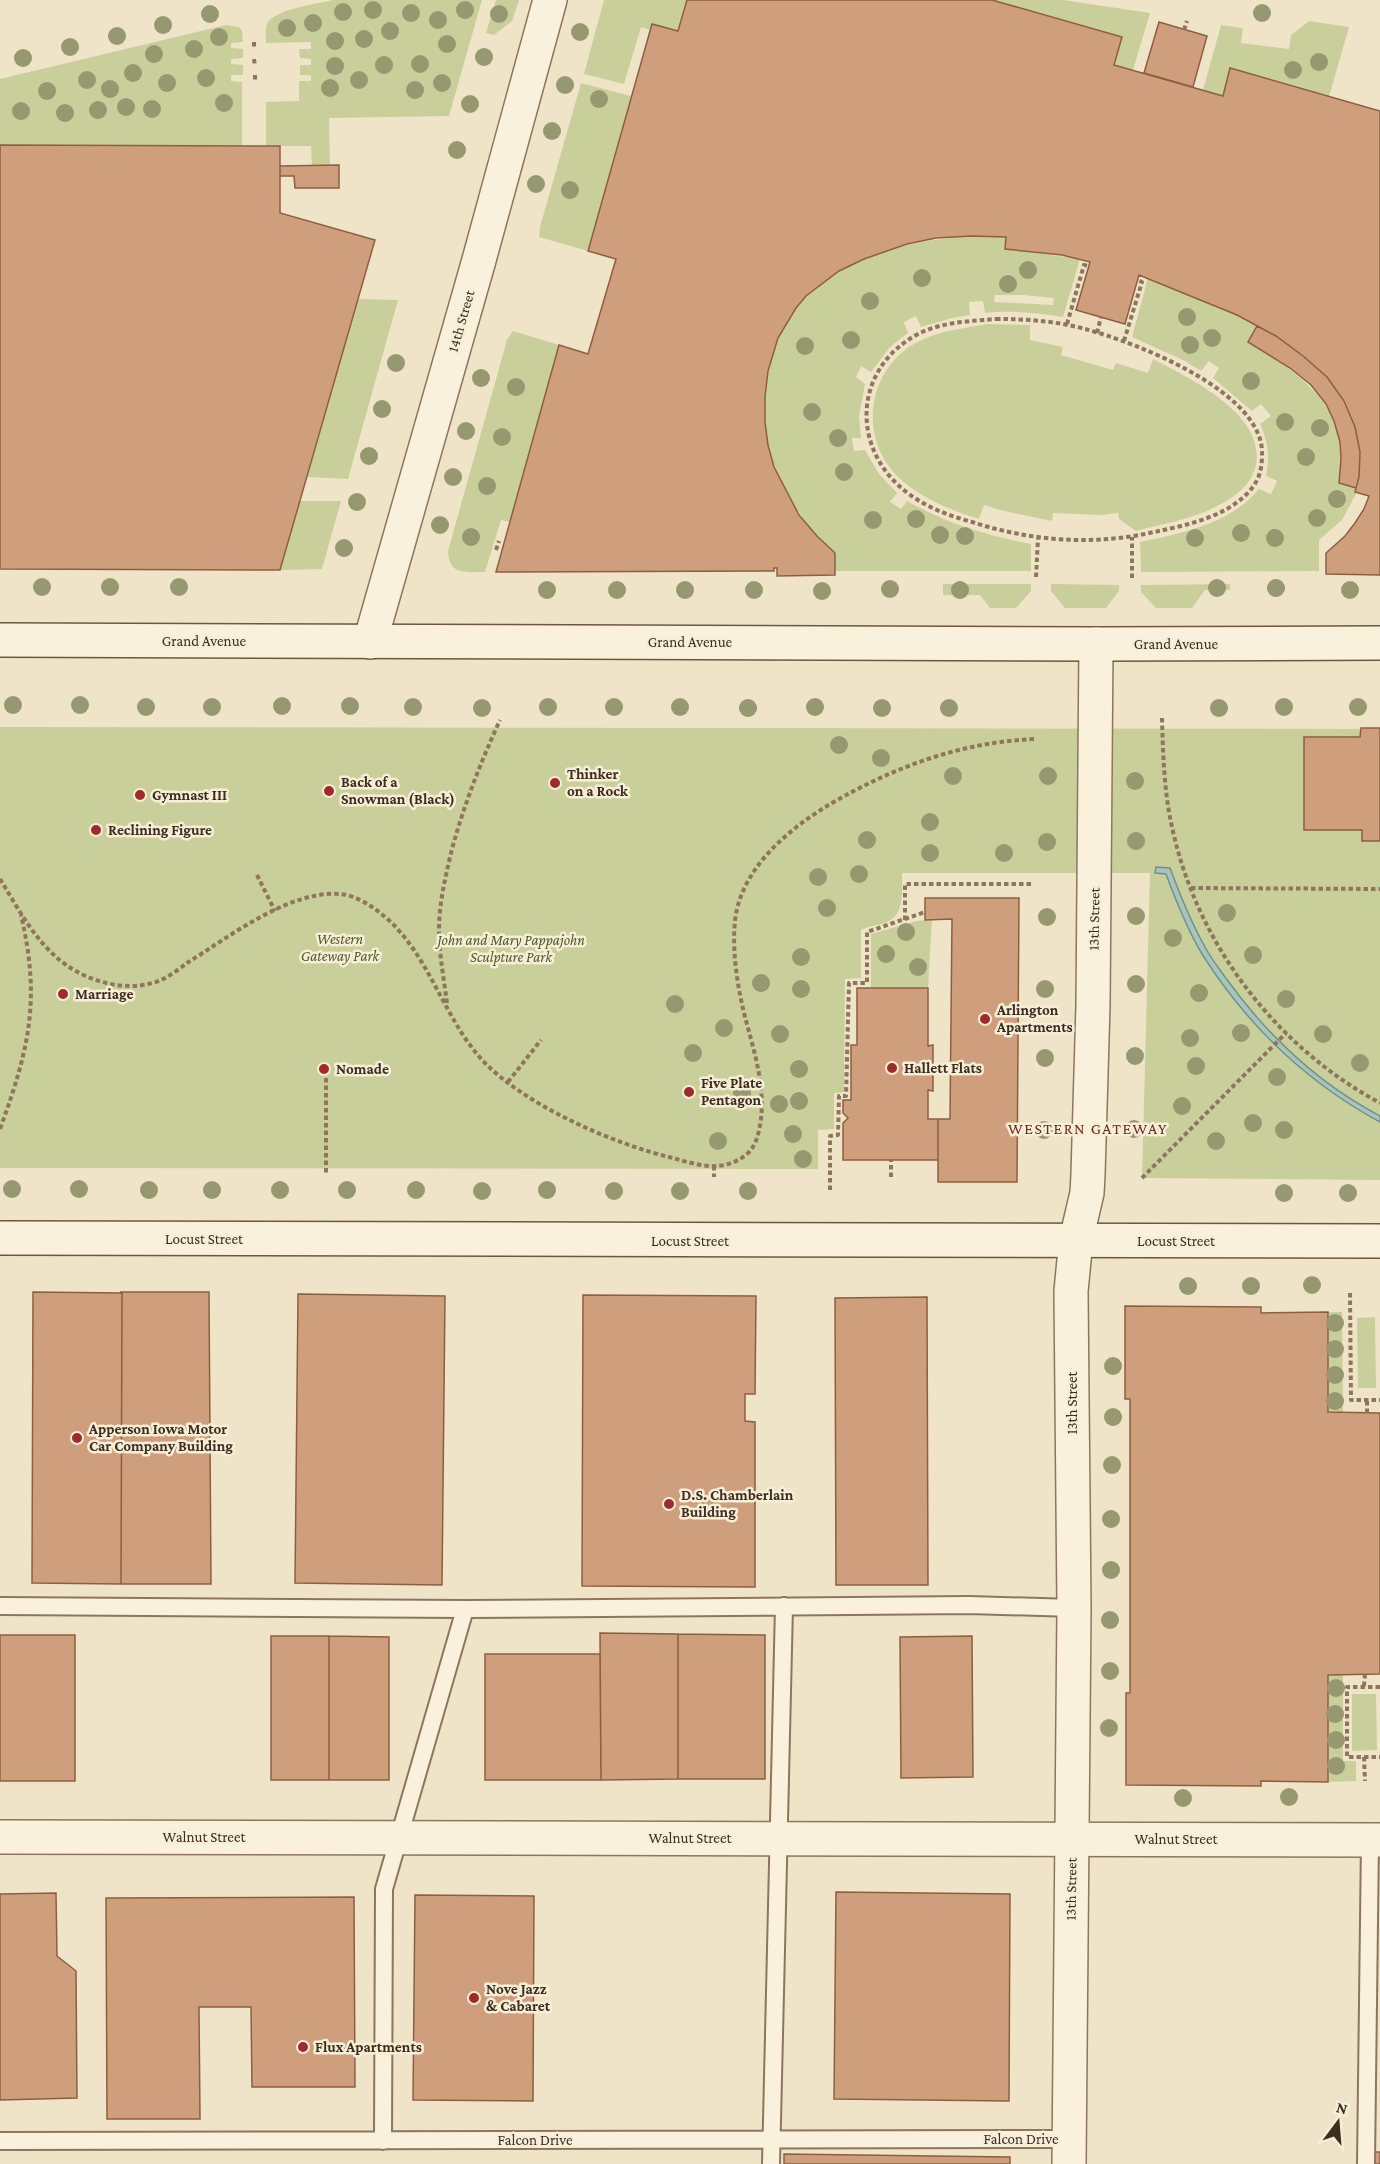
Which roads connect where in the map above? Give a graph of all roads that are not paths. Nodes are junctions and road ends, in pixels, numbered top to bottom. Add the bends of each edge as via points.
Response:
1 (550, 0) edge
2 (0, 640) edge
3 (370, 642) junction
4 (1380, 643) edge
5 (1096, 644) junction
6 (0, 1238) edge
7 (1076, 1240) junction
8 (1380, 1241) edge
9 (0, 1606) edge
10 (784, 1606) junction
11 (1074, 1608) junction
12 (465, 1609) junction
13 (0, 1837) edge
14 (398, 1838) junction
15 (777, 1838) junction
16 (1072, 1839) junction
17 (1375, 1840) edge
18 (771, 2140) junction
19 (0, 2141) edge
20 (383, 2141) junction
21 (1069, 2152) edge
22 (771, 2164) edge
23 (1366, 2164) edge

1 - 3 street, 14th Street
2 - 3 street, Grand Avenue
3 - 5 street, Grand Avenue
4 - 5 street, Grand Avenue
5 - 7 street, 13th Street via 1088,1175
6 - 7 street, Locust Street
7 - 8 street, Locust Street
7 - 11 street, 13th Street via 1071,1291
9 - 12 lane
10 - 11 lane
10 - 12 lane
10 - 15 lane
11 - 16 street, 13th Street
12 - 14 lane
13 - 14 street, Walnut Street
14 - 15 street, Walnut Street
14 - 20 lane via 384,1889
15 - 16 street, Walnut Street
15 - 18 lane
16 - 17 street, Walnut Street
16 - 21 street, 13th Street
17 - 23 lane
18 - 20 lane, Falcon Drive
18 - 21 lane, Falcon Drive
18 - 22 lane
19 - 20 lane, Falcon Drive

